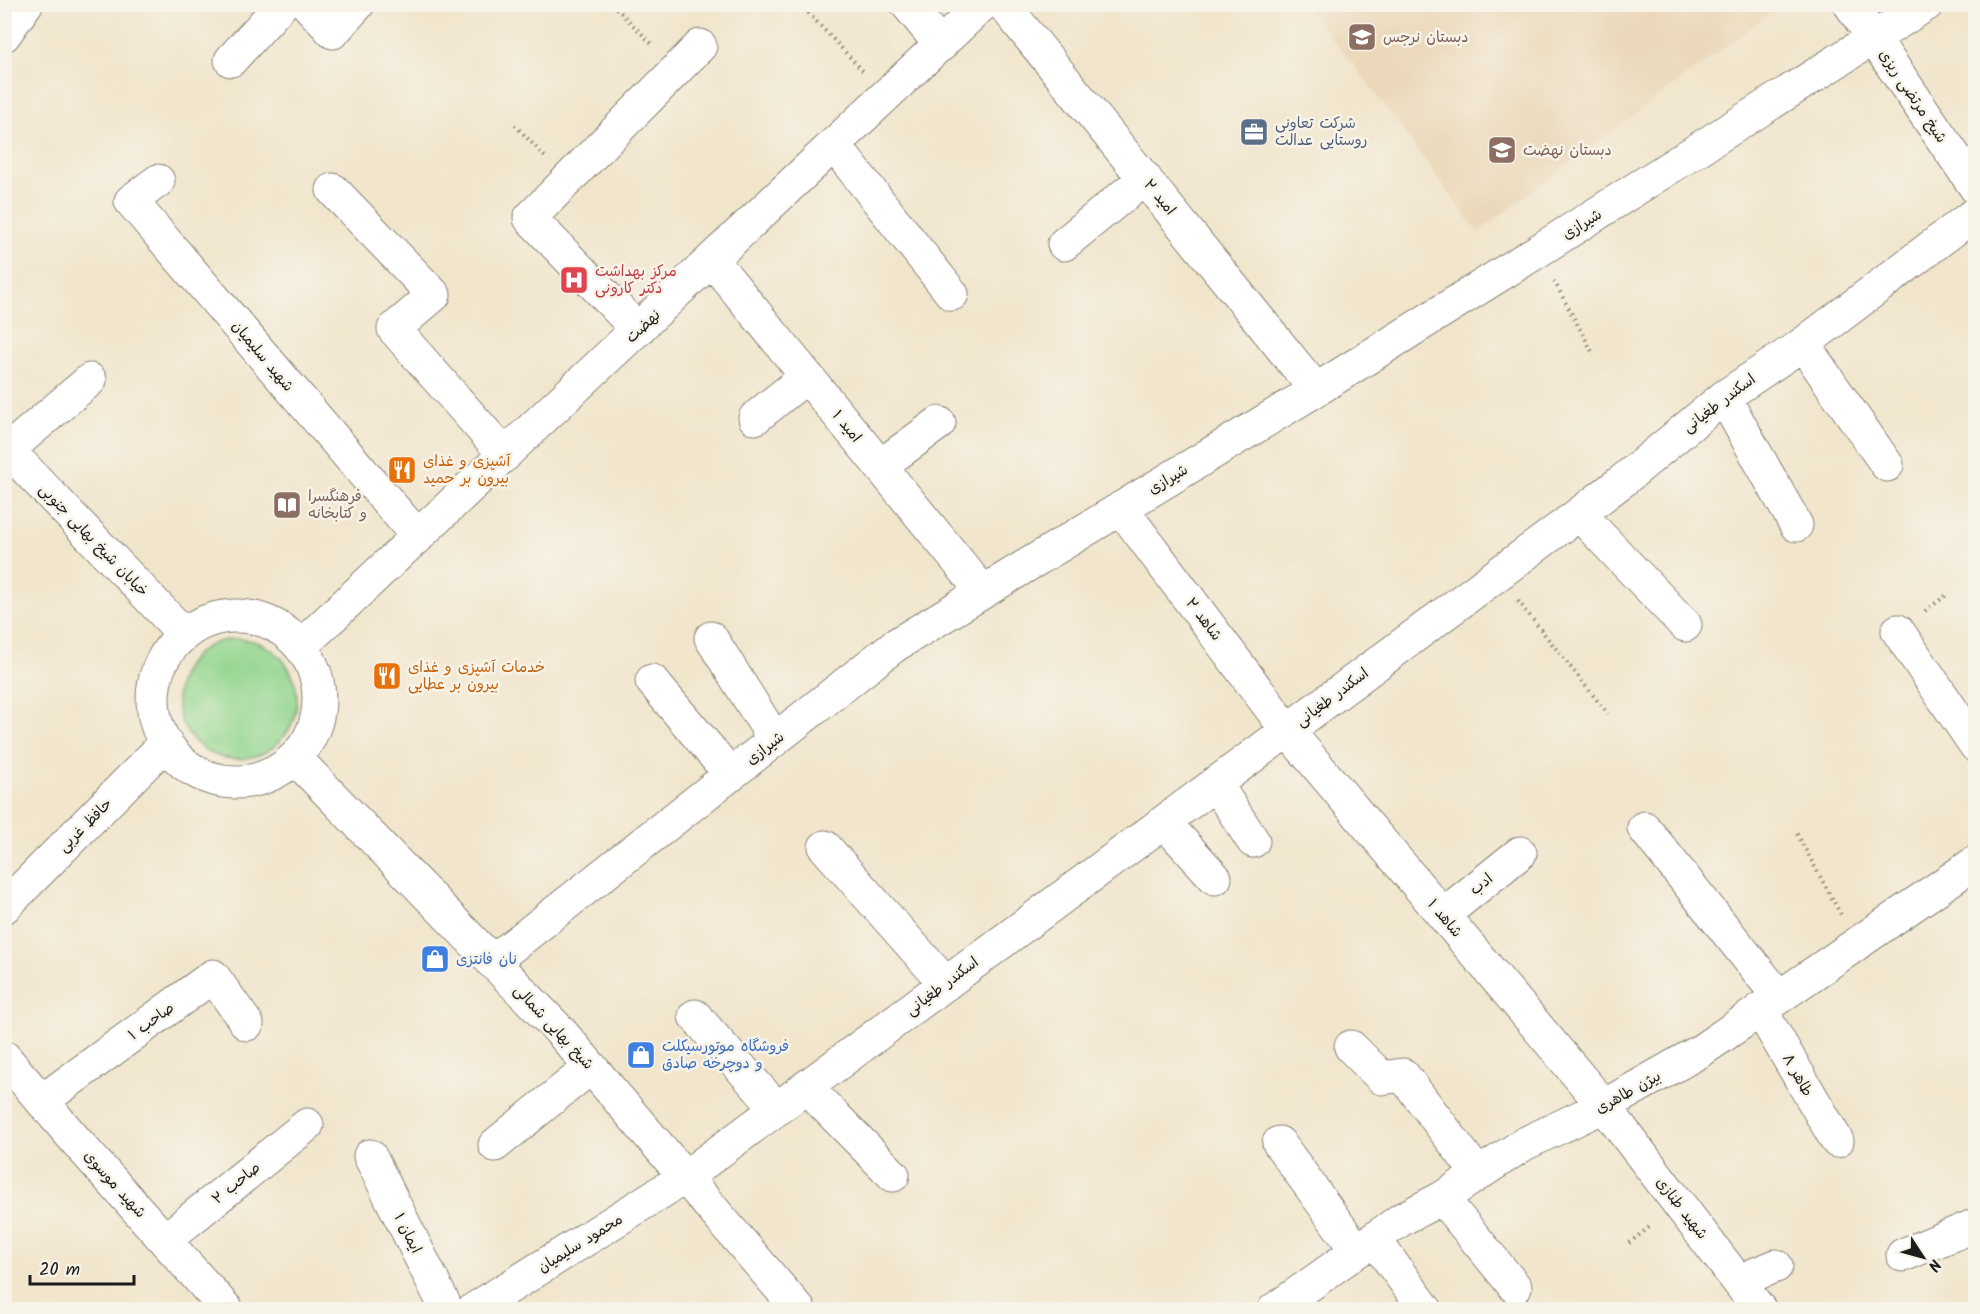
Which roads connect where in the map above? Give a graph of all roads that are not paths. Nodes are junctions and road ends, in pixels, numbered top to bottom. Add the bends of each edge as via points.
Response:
1 (26, 4) edge
2 (282, 4) edge
3 (307, 4) edge
4 (358, 4) edge
5 (907, 4) edge
6 (983, 4) edge
7 (1003, 4) edge
8 (1850, 4) edge
9 (1926, 4) edge
10 (4, 35) edge
11 (1874, 38) junction
12 (940, 45) junction
13 (700, 46) dead end
14 (231, 60) dead end
15 (834, 145) junction
16 (1145, 178) junction
17 (158, 181) dead end
18 (1976, 188) edge
19 (333, 190) dead end
20 (1976, 213) edge
21 (1064, 244) dead end
22 (712, 260) junction
23 (952, 294) dead end
24 (638, 330) junction
25 (1803, 344) junction
26 (807, 376) junction
27 (90, 380) dead end
28 (1316, 390) junction
29 (1724, 397) junction
30 (755, 418) dead end
31 (939, 423) dead end
32 (6, 448) edge
33 (505, 455) junction
34 (1887, 465) dead end
35 (880, 466) junction
36 (1121, 508) junction
37 (1579, 514) junction
38 (1796, 525) dead end
39 (418, 537) junction
40 (983, 592) junction
41 (1686, 625) dead end
42 (1898, 631) dead end
43 (184, 634) junction
44 (711, 638) dead end
45 (301, 646) junction
46 (652, 681) dead end
47 (1287, 730) junction
48 (775, 740) junction
49 (166, 743) junction
50 (1976, 746) edge
51 (295, 758) junction
52 (731, 775) junction
53 (1215, 783) junction
54 (1164, 822) junction
55 (1644, 828) dead end
56 (1253, 842) dead end
57 (825, 847) dead end
58 (1520, 853) dead end
59 (1976, 862) edge
60 (1215, 878) dead end
61 (4, 907) edge
62 (1443, 915) junction
63 (492, 962) junction
64 (946, 984) junction
65 (1770, 1003) junction
66 (695, 1016) dead end
67 (247, 1024) dead end
68 (1351, 1047) dead end
69 (4, 1057) edge
70 (591, 1067) junction
71 (806, 1087) junction
72 (42, 1101) junction
73 (1604, 1106) junction
74 (777, 1109) junction
75 (307, 1125) dead end
76 (1837, 1141) dead end
77 (1279, 1143) dead end
78 (495, 1145) dead end
79 (370, 1156) dead end
80 (1478, 1174) junction
81 (893, 1176) dead end
82 (686, 1177) junction
83 (1442, 1198) junction
84 (1976, 1225) edge
85 (165, 1240) junction
86 (1365, 1245) junction
87 (1903, 1255) dead end
88 (1776, 1266) dead end
89 (1738, 1281) junction
90 (1515, 1287) dead end
91 (489, 1305) edge
92 (227, 1310) edge
93 (447, 1310) edge
94 (799, 1310) edge
95 (1274, 1310) edge
96 (1426, 1310) edge
97 (1760, 1310) edge

1 - 10 street
2 - 14 street
3 - 4 street via 333,32
5 - 12 street
6 - 12 street, نهضت
7 - 16 street, امید ۲
8 - 11 street, شیخ مرتضی ریزی
9 - 11 street, شیرازی
11 - 18 street, شیخ مرتضی ریزی
11 - 28 street, شیرازی
12 - 15 street, نهضت
13 - 24 street via 530,218
15 - 22 street, نهضت
15 - 23 street
16 - 21 street
16 - 28 street, امید ۲
17 - 39 street, شهید سلیمیان via 131,201
19 - 33 street via 434,295 394,329
20 - 25 street, اسکندر طغیانی
22 - 24 street, نهضت
22 - 26 street, امید ۱
24 - 33 street, نهضت
25 - 29 street, اسکندر طغیانی
25 - 34 street
26 - 30 street
26 - 35 street, امید ۱
27 - 32 street
28 - 36 street, شیرازی
29 - 37 street, اسکندر طغیانی
29 - 38 street
31 - 35 street
32 - 43 street, خیابان شیخ بهایی جنوبی
33 - 39 street, نهضت
35 - 40 street, امید ۱
36 - 40 street, شیرازی
36 - 47 street, شاهد ۲
37 - 41 street
37 - 47 street, اسکندر طغیانی
39 - 45 street, نهضت
40 - 48 street, شیرازی via 894,646
42 - 50 street
43 - 45 street via 207,621 232,615 258,618 282,629
43 - 49 street via 168,651 157,674 153,697 156,721
44 - 48 street
45 - 51 street via 316,675 318,715 310,738
46 - 52 street
47 - 53 street, اسکندر طغیانی
47 - 62 street, شاهد ۱
48 - 52 street, شیرازی
49 - 51 street via 182,762 202,775 227,782 252,781 275,773
49 - 61 street, حافظ غربی
51 - 63 street, شیخ بهایی شمالی
52 - 63 street, شیرازی
53 - 54 street, اسکندر طغیانی
53 - 56 street
54 - 60 street
54 - 64 street, اسکندر طغیانی
55 - 65 street, طاهر ۸
57 - 64 street
58 - 62 street, ادب
59 - 65 street, بیژن طاهری
62 - 73 street, شاهد ۱
63 - 70 street, شیخ بهایی شمالی
64 - 71 street, اسکندر طغیانی
65 - 73 street, بیژن طاهری via 1702,1050
65 - 76 street, طاهر ۸
66 - 74 street
67 - 72 street, صاحب ۱ via 213,976
68 - 80 street via 1382,1078 1403,1075
69 - 72 street, شهید موسوی
70 - 78 street
70 - 82 street, شیخ بهایی شمالی
71 - 74 street, اسکندر طغیانی
71 - 81 street
72 - 85 street, شهید موسوی
73 - 80 street, بیژن طاهری via 1524,1144
73 - 89 street, شهید طنازی
74 - 82 street, اسکندر طغیانی
75 - 85 street, صاحب ۲
77 - 86 street
79 - 93 street, ایمان ۱
80 - 83 street, بیژن طاهری
82 - 91 street, محمود سلیمیان
82 - 94 street, شیخ بهایی شمالی
83 - 86 street, بیژن طاهری
83 - 90 street
84 - 87 street
85 - 92 street, شهید موسوی
86 - 95 street, بیژن طاهری
86 - 96 street
88 - 89 street
89 - 97 street, شهید طنازی

